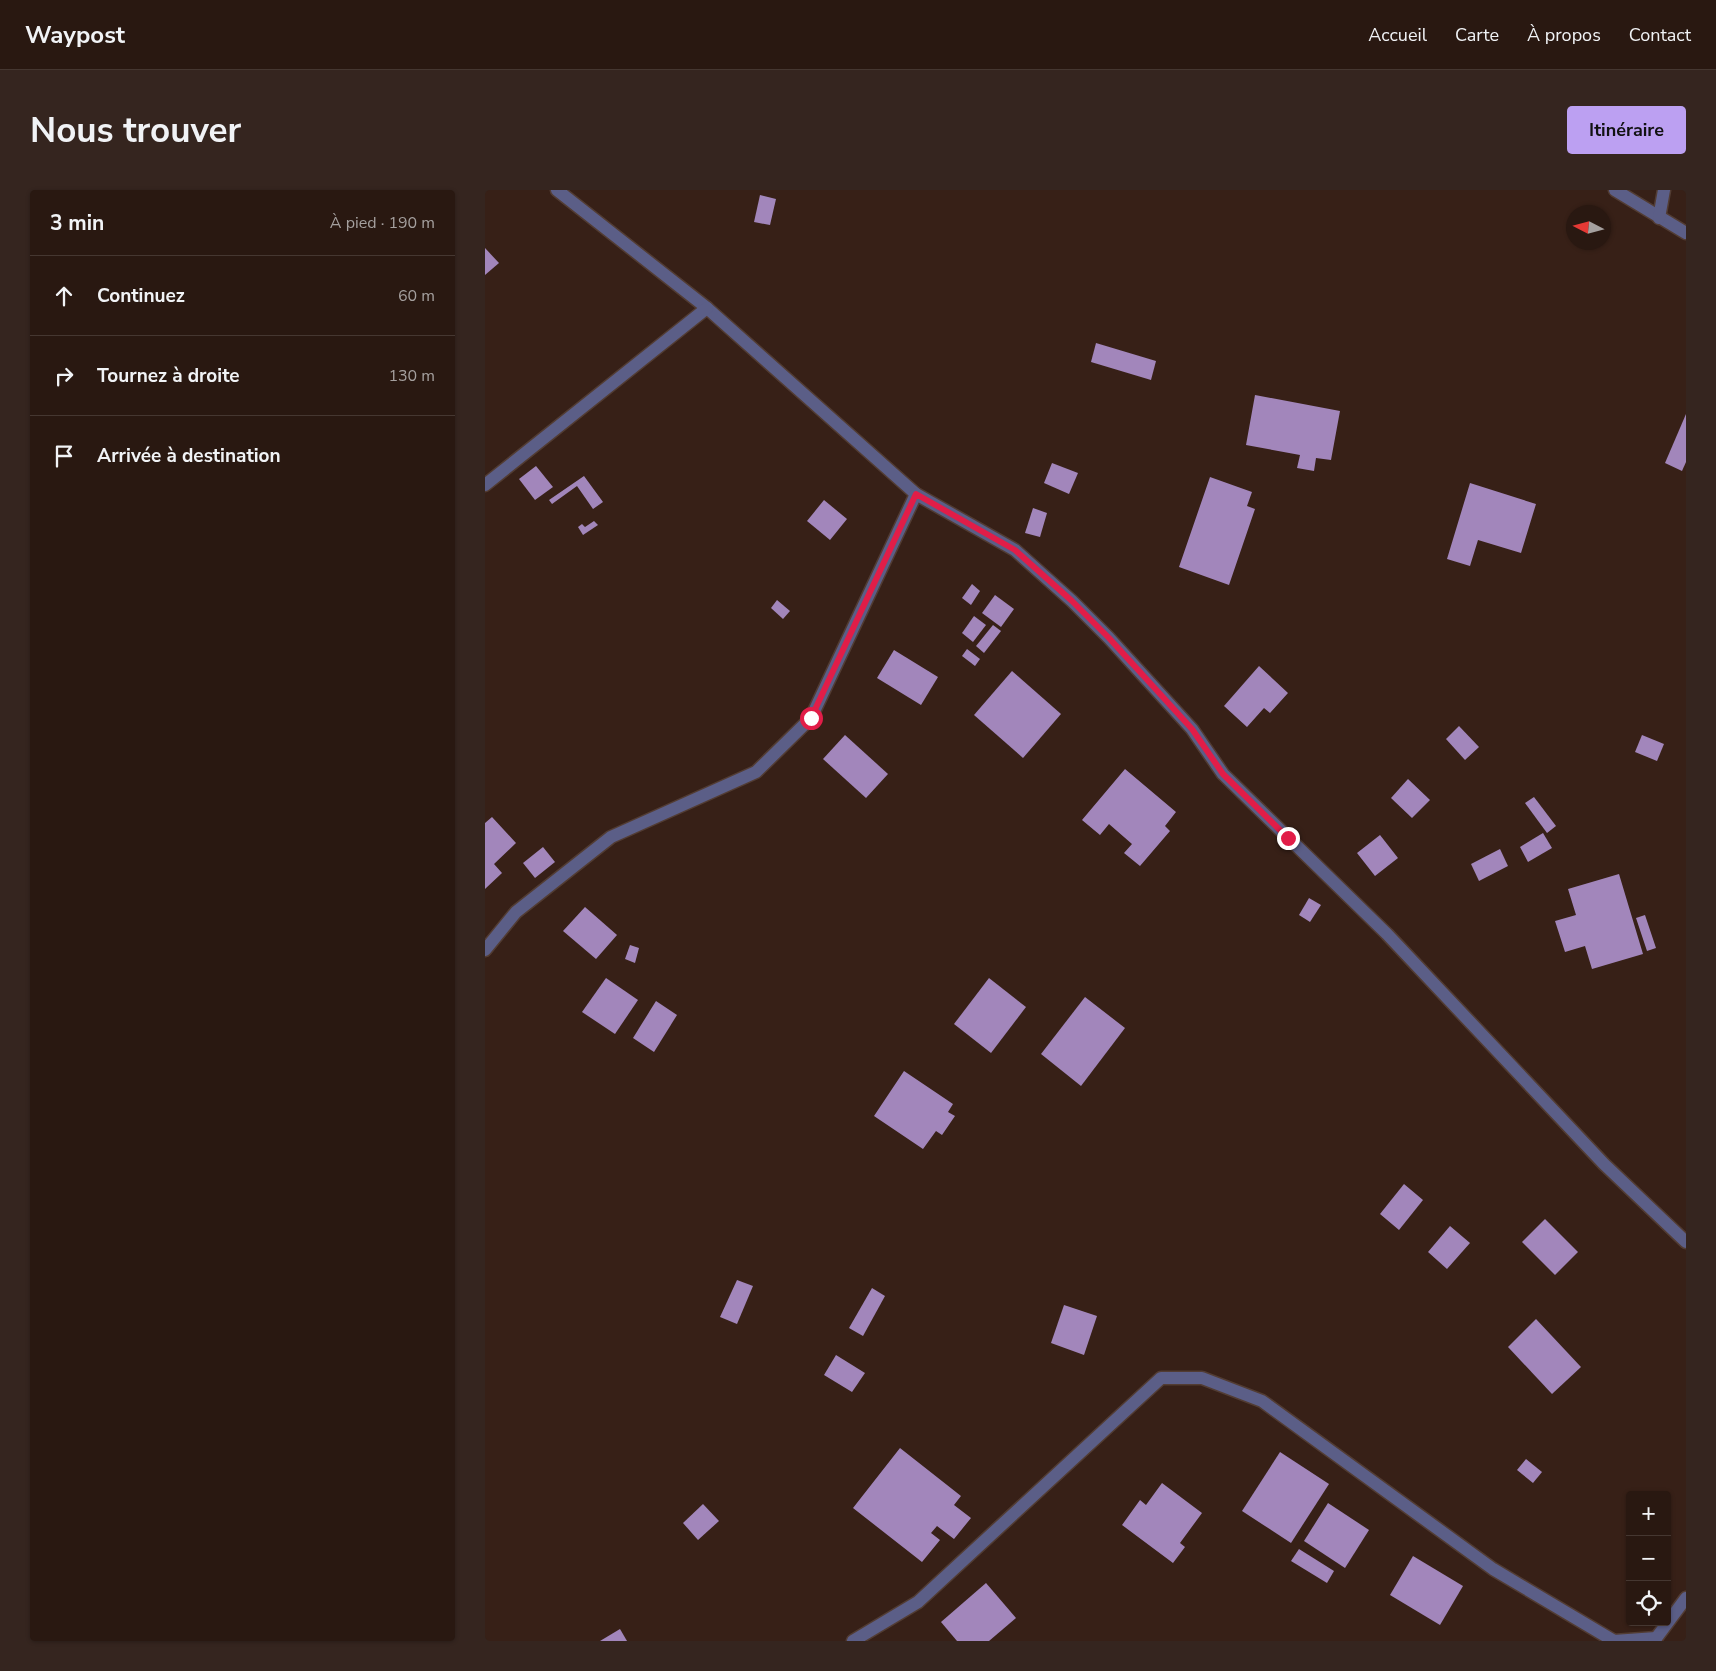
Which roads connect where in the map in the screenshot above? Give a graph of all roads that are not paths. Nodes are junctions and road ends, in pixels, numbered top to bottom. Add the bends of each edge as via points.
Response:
1 (557, 190) edge
2 (1615, 190) edge
3 (1664, 190) edge
4 (1659, 218) junction
5 (1686, 233) edge
6 (707, 308) junction
7 (485, 485) edge
8 (916, 494) junction
9 (485, 950) edge
10 (1686, 1242) edge
11 (1686, 1598) edge
12 (1655, 1640) edge
13 (853, 1641) edge

1 - 6 street
2 - 4 street
3 - 4 street
4 - 5 street
6 - 7 street
6 - 8 street
8 - 9 street via 811,718 756,772 611,837 516,912
8 - 10 street via 1015,550 1072,601 1192,729 1223,774 1387,934 1604,1164
11 - 12 street
12 - 13 street via 1614,1641 1493,1569 1262,1401 1203,1378 1161,1378 918,1602

